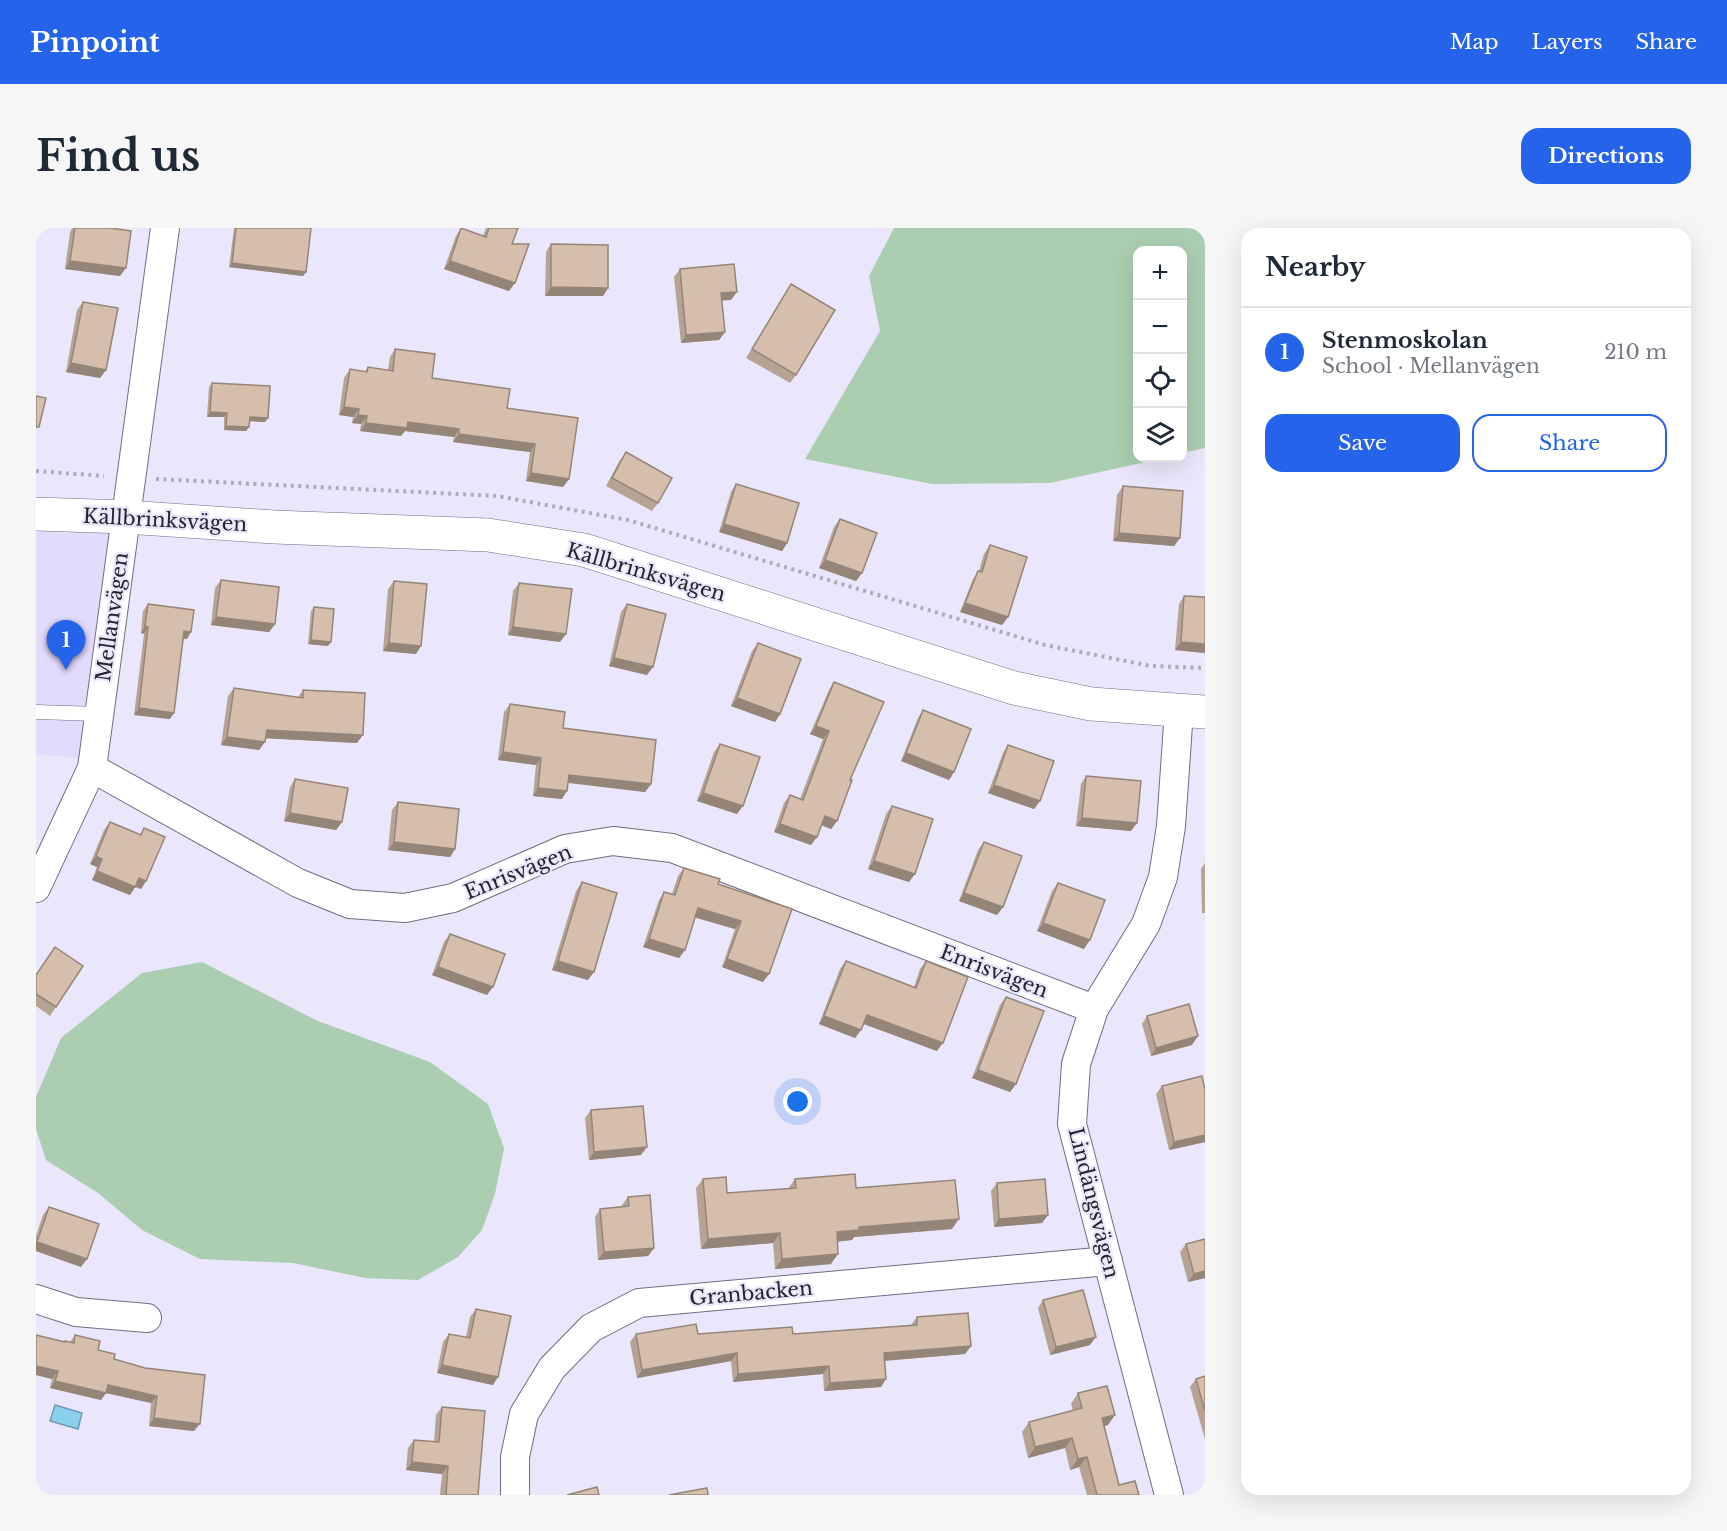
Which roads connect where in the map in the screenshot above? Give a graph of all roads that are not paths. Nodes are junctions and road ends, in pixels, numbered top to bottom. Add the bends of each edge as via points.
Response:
1 (165, 228) edge
2 (36, 514) edge
3 (126, 517) junction
4 (1192, 711) edge
5 (36, 712) edge
6 (99, 714) junction
7 (92, 768) junction
8 (36, 888) edge
9 (1094, 1009) junction
10 (1108, 1261) junction
11 (36, 1299) edge
12 (147, 1318) dead end
13 (515, 1495) edge
14 (1169, 1495) edge

1 - 3 street, Mellanvägen
2 - 3 street, Källbrinksvägen
3 - 4 street, Källbrinksvägen via 488,535 584,550 1014,688 1091,704
3 - 6 street, Mellanvägen
4 - 9 street, Lindängsvägen via 1163,877 1146,924
5 - 6 lane
6 - 7 street, Mellanvägen
7 - 8 street, Mellanvägen
7 - 9 street, Enrisvägen via 298,883 350,904 405,908 453,898 565,849 612,841 672,848
9 - 10 street, Lindängsvägen via 1076,1064 1072,1124
10 - 13 street, Granbacken via 639,1303 591,1328 552,1368 524,1414 515,1456
10 - 14 street, Lindängsvägen
11 - 12 street via 76,1312

